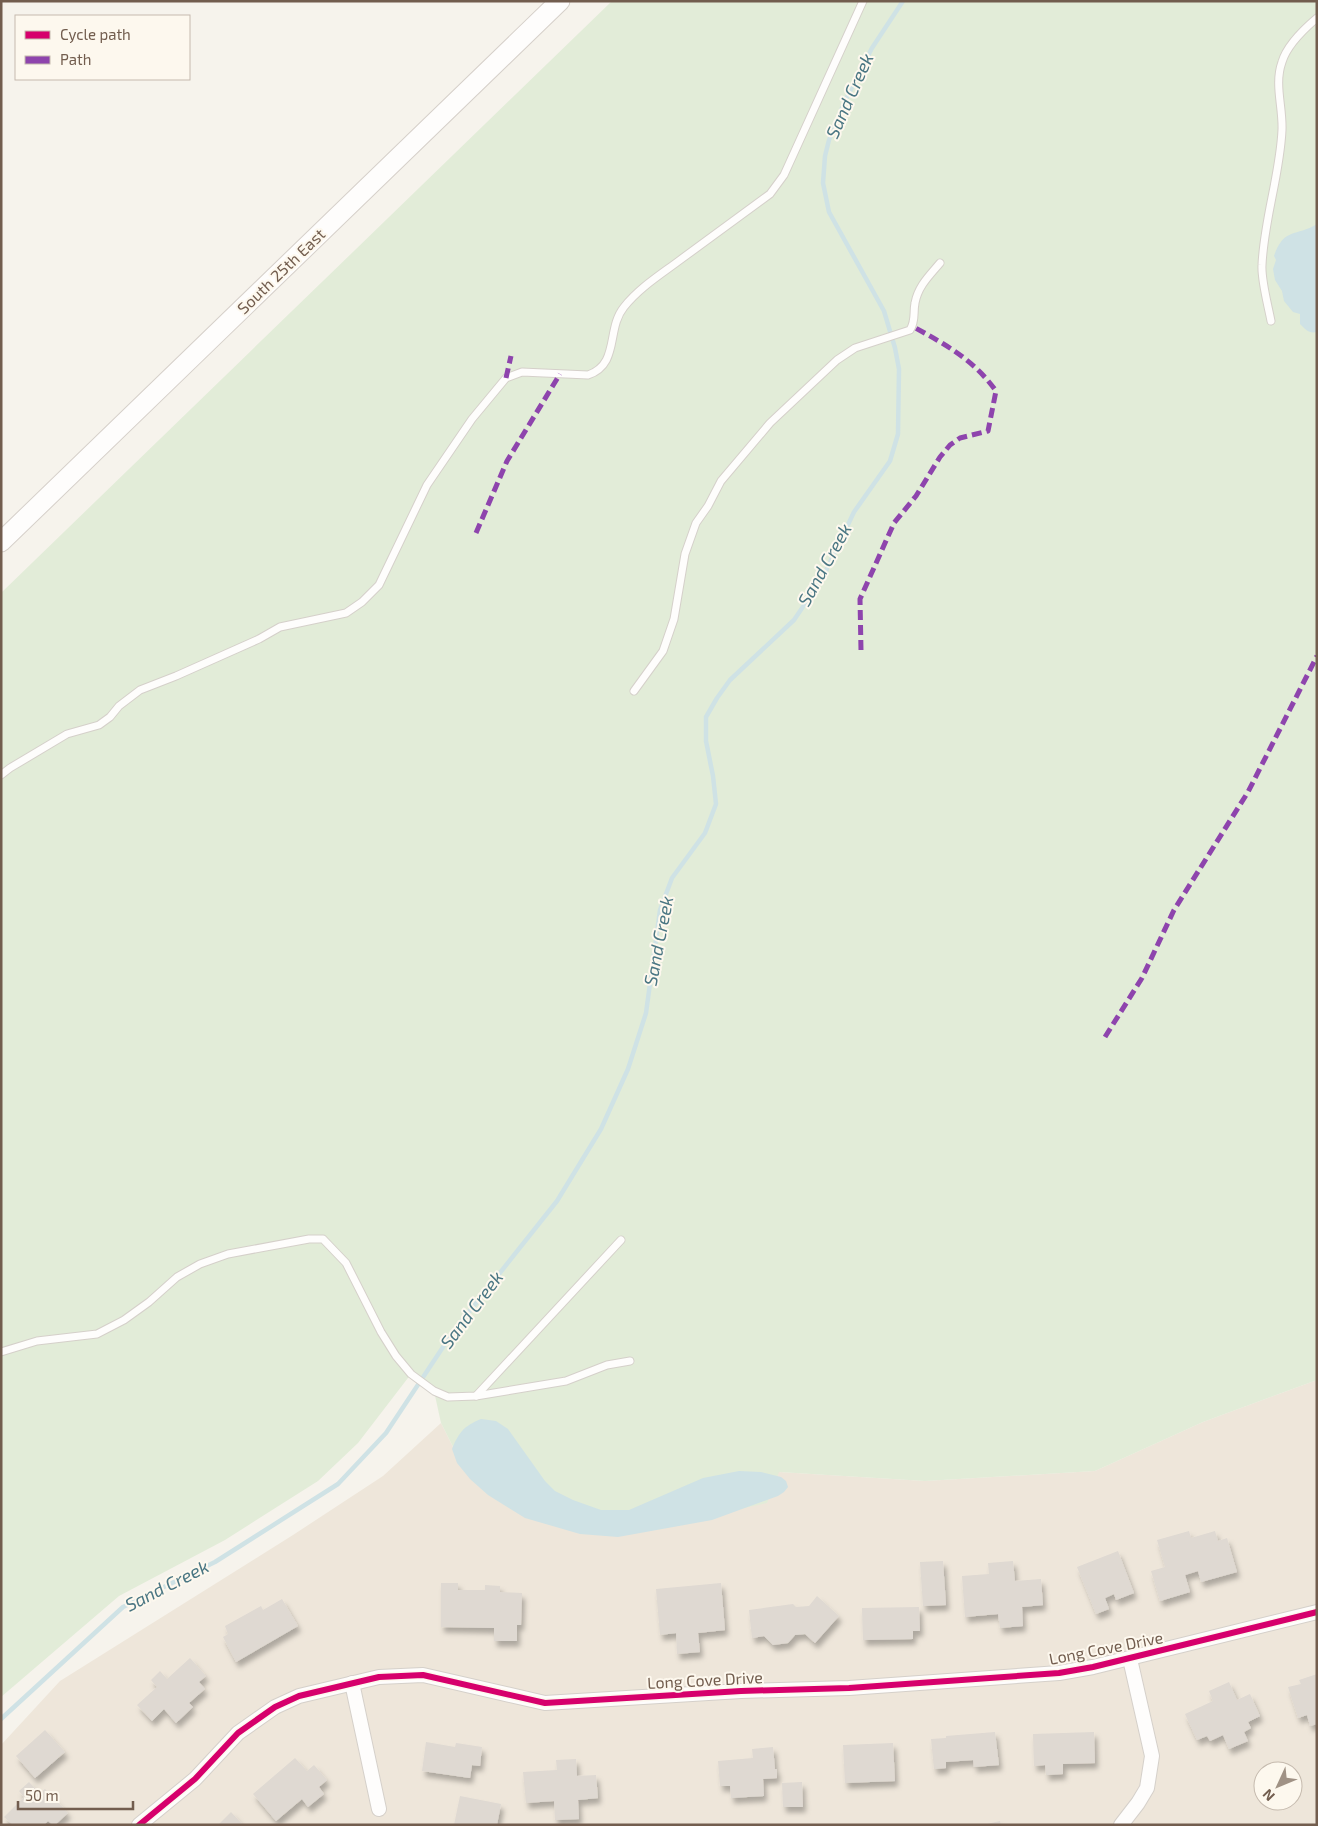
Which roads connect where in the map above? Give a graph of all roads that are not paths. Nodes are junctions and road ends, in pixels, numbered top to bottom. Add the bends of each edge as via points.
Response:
1 (560, 1) edge
2 (864, 1) edge
3 (1317, 18) edge
4 (940, 262) dead end
5 (1271, 321) dead end
6 (1, 542) edge
7 (634, 691) dead end
8 (1, 775) edge
9 (621, 1240) dead end
10 (1, 1352) edge
11 (630, 1361) dead end
12 (476, 1396) junction
13 (1317, 1612) edge
14 (1130, 1659) junction
15 (352, 1683) junction
16 (379, 1810) dead end
17 (139, 1825) edge
18 (1121, 1825) edge

1 - 6 main road, South 25th East
2 - 8 lane via 784,175 770,194 636,293 617,316 608,358 597,372 588,375 522,372 506,378 472,419 427,485 379,585 362,602 346,613 280,628 140,690 99,725 67,734
3 - 5 lane via 1286,53 1278,80 1282,128 1262,266
4 - 7 lane via 920,286 914,321 908,332 855,348 837,360 770,423 721,481 696,523 685,554 674,619 663,652
9 - 12 lane
10 - 12 lane via 37,1341 96,1334 124,1320 177,1277 228,1254 323,1239 346,1264 381,1332 411,1374 448,1397
11 - 12 lane via 607,1365 566,1381
13 - 14 street, Long Cove Drive
14 - 15 street, Long Cove Drive via 1049,1674 545,1703 423,1675 379,1676
14 - 18 street via 1152,1756 1147,1788
15 - 16 street
15 - 17 street, Long Cove Drive via 299,1696 275,1706 238,1733 194,1779

